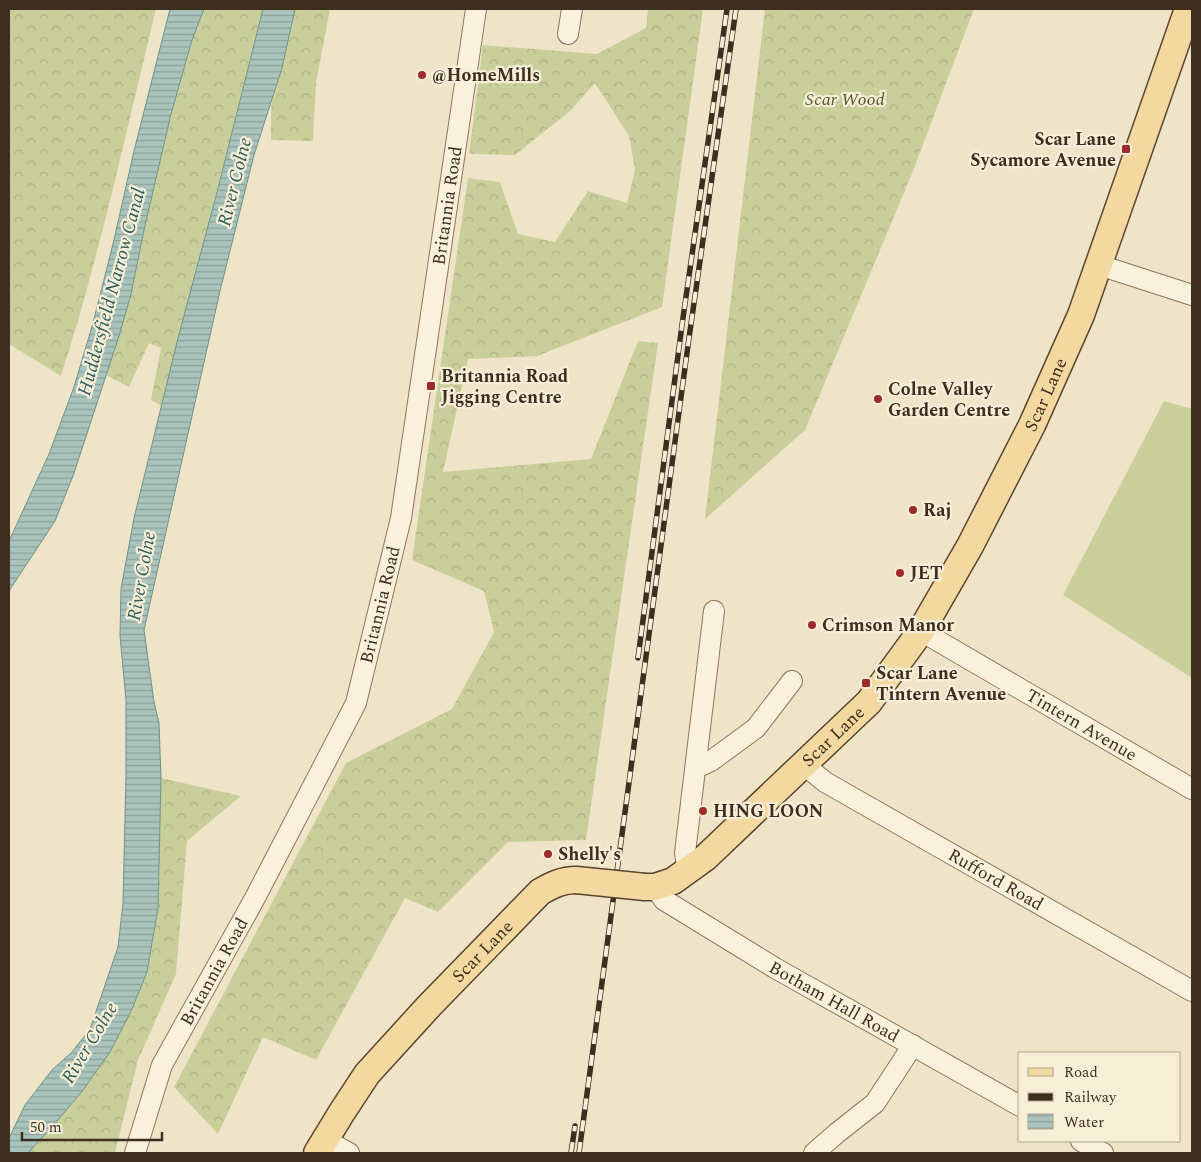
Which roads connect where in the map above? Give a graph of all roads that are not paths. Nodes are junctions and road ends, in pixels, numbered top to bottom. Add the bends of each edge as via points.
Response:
1 (476, 9) edge
2 (572, 9) edge
3 (1188, 9) edge
4 (568, 34) dead end
5 (1099, 264) junction
6 (1192, 296) edge
7 (714, 611) dead end
8 (921, 631) junction
9 (792, 681) dead end
10 (803, 764) junction
11 (696, 768) junction
12 (1192, 789) edge
13 (688, 872) junction
14 (650, 887) junction
15 (1192, 991) edge
16 (913, 1045) junction
17 (1018, 1105) edge
18 (1083, 1142) edge
19 (321, 1146) edge
20 (135, 1153) edge
21 (349, 1153) edge
22 (814, 1153) edge
23 (1103, 1153) edge

1 - 20 street, Britannia Road via 401,518 356,703 255,898 162,1065
2 - 4 street
3 - 5 main road, Scar Lane
5 - 6 street
5 - 8 main road, Scar Lane via 1081,315 1032,425 970,546
7 - 11 street
8 - 10 main road, Scar Lane via 869,702
8 - 12 street, Tintern Avenue
9 - 11 street via 756,728
10 - 13 main road, Scar Lane
10 - 15 street, Rufford Road via 825,782
11 - 13 street via 685,853
13 - 14 main road, Scar Lane via 673,881
14 - 16 street, Botham Hall Road via 664,900 775,968
14 - 19 main road, Scar Lane, bridge via 568,880 540,892 368,1074
16 - 17 street, Botham Hall Road
16 - 22 street via 875,1103
18 - 23 street
19 - 21 street

